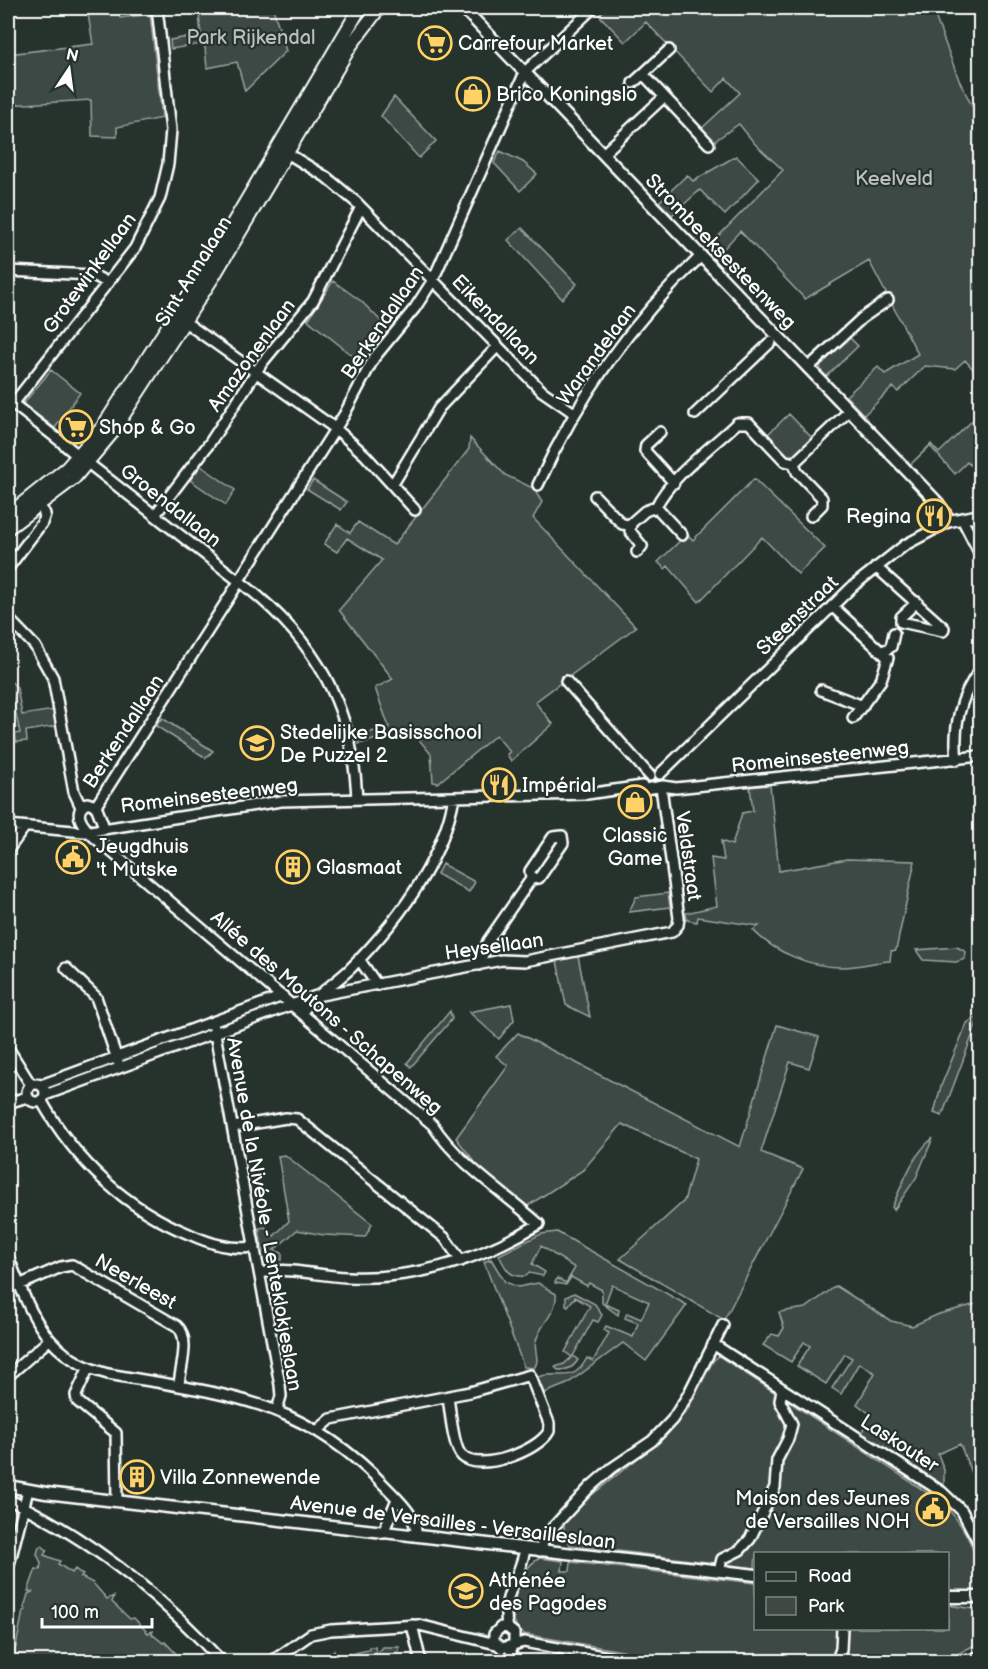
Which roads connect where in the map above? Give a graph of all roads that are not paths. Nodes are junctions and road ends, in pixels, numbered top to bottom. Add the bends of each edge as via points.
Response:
1 (157, 8) edge
2 (360, 8) edge
3 (379, 8) edge
4 (463, 8) edge
5 (593, 8) edge
6 (669, 50) dead end
7 (525, 72) junction
8 (644, 74) junction
9 (633, 83) dead end
10 (664, 97) junction
11 (709, 144) dead end
12 (287, 153) junction
13 (603, 154) junction
14 (361, 207) junction
15 (700, 256) junction
16 (8, 271) edge
17 (433, 280) junction
18 (108, 283) junction
19 (888, 300) dead end
20 (185, 322) junction
21 (771, 342) dead end
22 (498, 346) junction
23 (808, 368) junction
24 (255, 371) junction
25 (10, 402) edge
26 (849, 411) junction
27 (574, 413) junction
28 (695, 414) dead end
29 (336, 429) junction
30 (660, 432) dead end
31 (64, 444) joint
32 (84, 460) junction
33 (794, 463) junction
34 (674, 483) junction
35 (393, 484) junction
36 (538, 485) dead end
37 (595, 496) dead end
38 (39, 505) junction
39 (656, 507) junction
40 (415, 510) dead end
41 (8, 515) edge
42 (155, 515) junction
43 (981, 515) edge
44 (811, 516) dead end
45 (962, 519) junction
46 (950, 521) junction
47 (631, 523) junction
48 (8, 528) edge
49 (682, 535) dead end
50 (637, 552) dead end
51 (981, 554) edge
52 (876, 567) junction
53 (8, 568) edge
54 (239, 581) junction
55 (917, 602) dead end
56 (832, 606) junction
57 (8, 618) edge
58 (894, 633) dead end
59 (883, 651) junction
60 (981, 670) edge
61 (566, 681) dead end
62 (821, 690) dead end
63 (864, 706) junction
64 (853, 718) dead end
65 (981, 756) edge
66 (957, 760) junction
67 (655, 775) junction
68 (642, 786) junction
69 (662, 787) junction
70 (454, 797) junction
71 (357, 800) junction
72 (79, 804) junction
73 (96, 806) junction
74 (8, 825) edge
75 (104, 827) junction
76 (24, 828) junction
77 (88, 831) junction
78 (8, 850) edge
79 (531, 879) junction
80 (676, 928) joint
81 (359, 959) junction
82 (479, 965) junction
83 (66, 968) dead end
84 (377, 985) junction
85 (283, 996) junction
86 (316, 996) junction
87 (292, 1004) junction
88 (302, 1012) junction
89 (214, 1028) junction
90 (8, 1048) edge
91 (119, 1062) junction
92 (31, 1085) junction
93 (41, 1085) junction
94 (27, 1097) junction
95 (43, 1098) junction
96 (8, 1103) edge
97 (233, 1127) junction
98 (255, 1247) junction
99 (8, 1256) edge
100 (460, 1261) junction
101 (260, 1273) junction
102 (19, 1285) junction
103 (723, 1325) dead end
104 (49, 1340) junction
105 (713, 1344) junction
106 (88, 1369) junction
107 (8, 1376) edge
108 (178, 1385) junction
109 (782, 1389) junction
110 (448, 1397) junction
111 (277, 1410) junction
112 (317, 1431) junction
113 (8, 1486) edge
114 (33, 1491) junction
115 (8, 1499) edge
116 (397, 1499) junction
117 (117, 1501) junction
118 (24, 1507) junction
119 (383, 1533) junction
120 (416, 1536) junction
121 (981, 1545) edge
122 (525, 1549) junction
123 (540, 1551) junction
124 (8, 1569) edge
125 (719, 1571) junction
126 (754, 1575) edge
127 (949, 1597) edge
128 (981, 1597) edge
129 (962, 1599) junction
130 (981, 1604) edge
131 (412, 1625) junction
132 (504, 1628) junction
133 (842, 1630) edge
134 (495, 1640) junction
135 (513, 1648) edge
136 (981, 1656) edge
137 (286, 1657) edge
138 (222, 1662) edge
139 (271, 1662) edge
140 (421, 1662) edge
141 (637, 1662) edge
142 (836, 1662) edge
143 (966, 1662) edge

1 - 18 street, Grotewinkellaan via 171,118 168,164 149,224
2 - 32 main road, Sint-Annalaan via 194,289
3 - 12 main road, Sint-Annalaan via 351,45
4 - 7 street, Strombeeksesteenweg
5 - 7 street
6 - 8 street
7 - 13 street, Strombeeksesteenweg
7 - 17 street, Berkendallaan
8 - 9 street
8 - 10 street
10 - 11 street
10 - 13 street
12 - 14 street, Eikendallaan via 326,177
12 - 20 main road, Sint-Annalaan
13 - 15 street, Strombeeksesteenweg
14 - 17 street, Eikendallaan
14 - 24 street, Amazonenlaan via 316,295
15 - 23 street, Strombeeksesteenweg
15 - 27 street, Warandelaan via 626,338
16 - 18 street via 93,275
17 - 22 street, Eikendallaan
17 - 29 street, Berkendallaan via 377,354
18 - 25 street, Grotewinkellaan
19 - 23 street
20 - 24 street
20 - 32 main road, Sint-Annalaan via 111,434
21 - 28 street, Strombeeksesteenweg
22 - 27 street, Eikendallaan via 542,392
22 - 35 street via 439,408
23 - 26 street, Strombeeksesteenweg
24 - 29 street
24 - 42 street, Amazonenlaan via 209,444
25 - 31 street
26 - 33 street
26 - 46 street, Strombeeksesteenweg via 938,503
27 - 36 street, Warandelaan
29 - 35 street
29 - 54 street, Berkendallaan
30 - 34 street via 645,451
31 - 32 street
32 - 38 main road, Sint-Annalaan via 61,489
32 - 41 main road, Sint-Annalaan
32 - 42 street, Groendallaan
33 - 34 street via 785,461 749,423 740,421
33 - 44 street via 797,472 823,501
34 - 39 street
35 - 40 street
37 - 47 street via 622,524
38 - 48 main road, Sint-Annalaan
38 - 53 street via 45,514 42,524
39 - 47 street
39 - 49 street
42 - 54 street, Groendallaan
43 - 45 street, Steenstraat
45 - 46 street, Steenstraat
45 - 51 street
46 - 52 street, Steenstraat
47 - 50 street via 630,531 642,546
52 - 55 street
52 - 56 street, Steenstraat
54 - 71 street, Groendallaan via 284,619 325,674 349,736
54 - 73 street, Berkendallaan
56 - 59 street
56 - 67 street, Steenstraat
57 - 72 street via 35,645 53,678
58 - 59 street via 891,647
59 - 63 street via 888,660 881,680
60 - 66 street via 970,686 958,719
61 - 67 street
62 - 63 street
63 - 64 street
65 - 66 street, Romeinsesteenweg
66 - 69 street, Romeinsesteenweg
67 - 68 street via 643,781
67 - 69 street via 664,778
68 - 69 street, Romeinsesteenweg
68 - 70 street, Romeinsesteenweg via 594,793
69 - 80 street, Veldstraat via 679,918
70 - 71 street, Romeinsesteenweg
70 - 81 street via 442,836 423,876 403,908
71 - 75 street, Romeinsesteenweg via 281,801
72 - 73 street, Romeinsesteenweg
72 - 77 street via 79,818
73 - 75 street, Romeinsesteenweg
74 - 76 street, Romeinsesteenweg
75 - 77 street, Romeinsesteenweg
76 - 77 street, Romeinsesteenweg
76 - 78 street
77 - 85 street, Allée des Moutons - Schapenweg
79 - 79 street via 530,871 553,837 560,835 564,839 562,844 539,878
79 - 82 street via 488,941
80 - 82 street, Heysellaan via 664,934 525,961 510,959
81 - 84 street
81 - 86 street
82 - 84 street, Heysellaan
83 - 91 street via 96,997
84 - 86 street, Heysellaan
85 - 87 street, Allée des Moutons - Schapenweg
85 - 89 street
86 - 87 street
86 - 88 street
87 - 88 street, Allée des Moutons - Schapenweg
87 - 89 street
88 - 100 street, Allée des Moutons - Schapenweg via 433,1125 439,1135 539,1224
89 - 91 street
89 - 97 street, Avenue de la Nivéole - Lenteklokjeslaan
90 - 92 street
91 - 93 street
91 - 95 street
92 - 93 street
92 - 94 street
93 - 95 street
94 - 95 street via 33,1102
94 - 96 street
95 - 98 street via 82,1161 135,1208 170,1227 229,1248
97 - 98 street, Avenue de la Nivéole - Lenteklokjeslaan
97 - 100 street via 297,1119 445,1238
98 - 101 street, Avenue de la Nivéole - Lenteklokjeslaan
99 - 102 street
100 - 101 street via 426,1270 366,1277 284,1268
101 - 111 street, Avenue de la Nivéole - Lenteklokjeslaan via 281,1390
102 - 104 street
102 - 108 street, Neerleest via 72,1266 177,1326 184,1340
103 - 105 street
104 - 106 street
104 - 107 street
105 - 109 street, Laskouter
105 - 123 street via 672,1420 652,1441 590,1487 544,1536
106 - 108 street
106 - 117 street via 76,1398 83,1409 116,1433
108 - 111 street via 231,1395
109 - 121 street, Laskouter via 954,1501
109 - 125 street via 780,1402 792,1422 777,1460 775,1487 750,1539 737,1552 722,1559
110 - 110 street via 530,1376 549,1423 548,1435 531,1450 486,1462 465,1459 459,1452
110 - 112 street via 331,1419
111 - 112 street
112 - 116 street via 361,1464
113 - 114 street, Avenue de Versailles - Versailleslaan
114 - 117 street, Avenue de Versailles - Versailleslaan
114 - 118 street
115 - 118 street
116 - 119 street
116 - 120 street via 415,1521
117 - 119 street, Avenue de Versailles - Versailleslaan
118 - 124 street
118 - 138 street via 96,1551 145,1588
119 - 120 street, Avenue de Versailles - Versailleslaan
120 - 122 street, Avenue de Versailles - Versailleslaan
122 - 123 street, Avenue de Versailles - Versailleslaan
122 - 132 street via 510,1589
123 - 125 street, Avenue de Versailles - Versailleslaan
125 - 126 street, Avenue de Versailles - Versailleslaan
127 - 129 street
128 - 129 street
129 - 130 street
131 - 134 street
131 - 137 street via 318,1632
131 - 140 street
132 - 134 street
132 - 135 street
133 - 142 street
134 - 135 street
135 - 141 street
136 - 143 street
137 - 139 street

